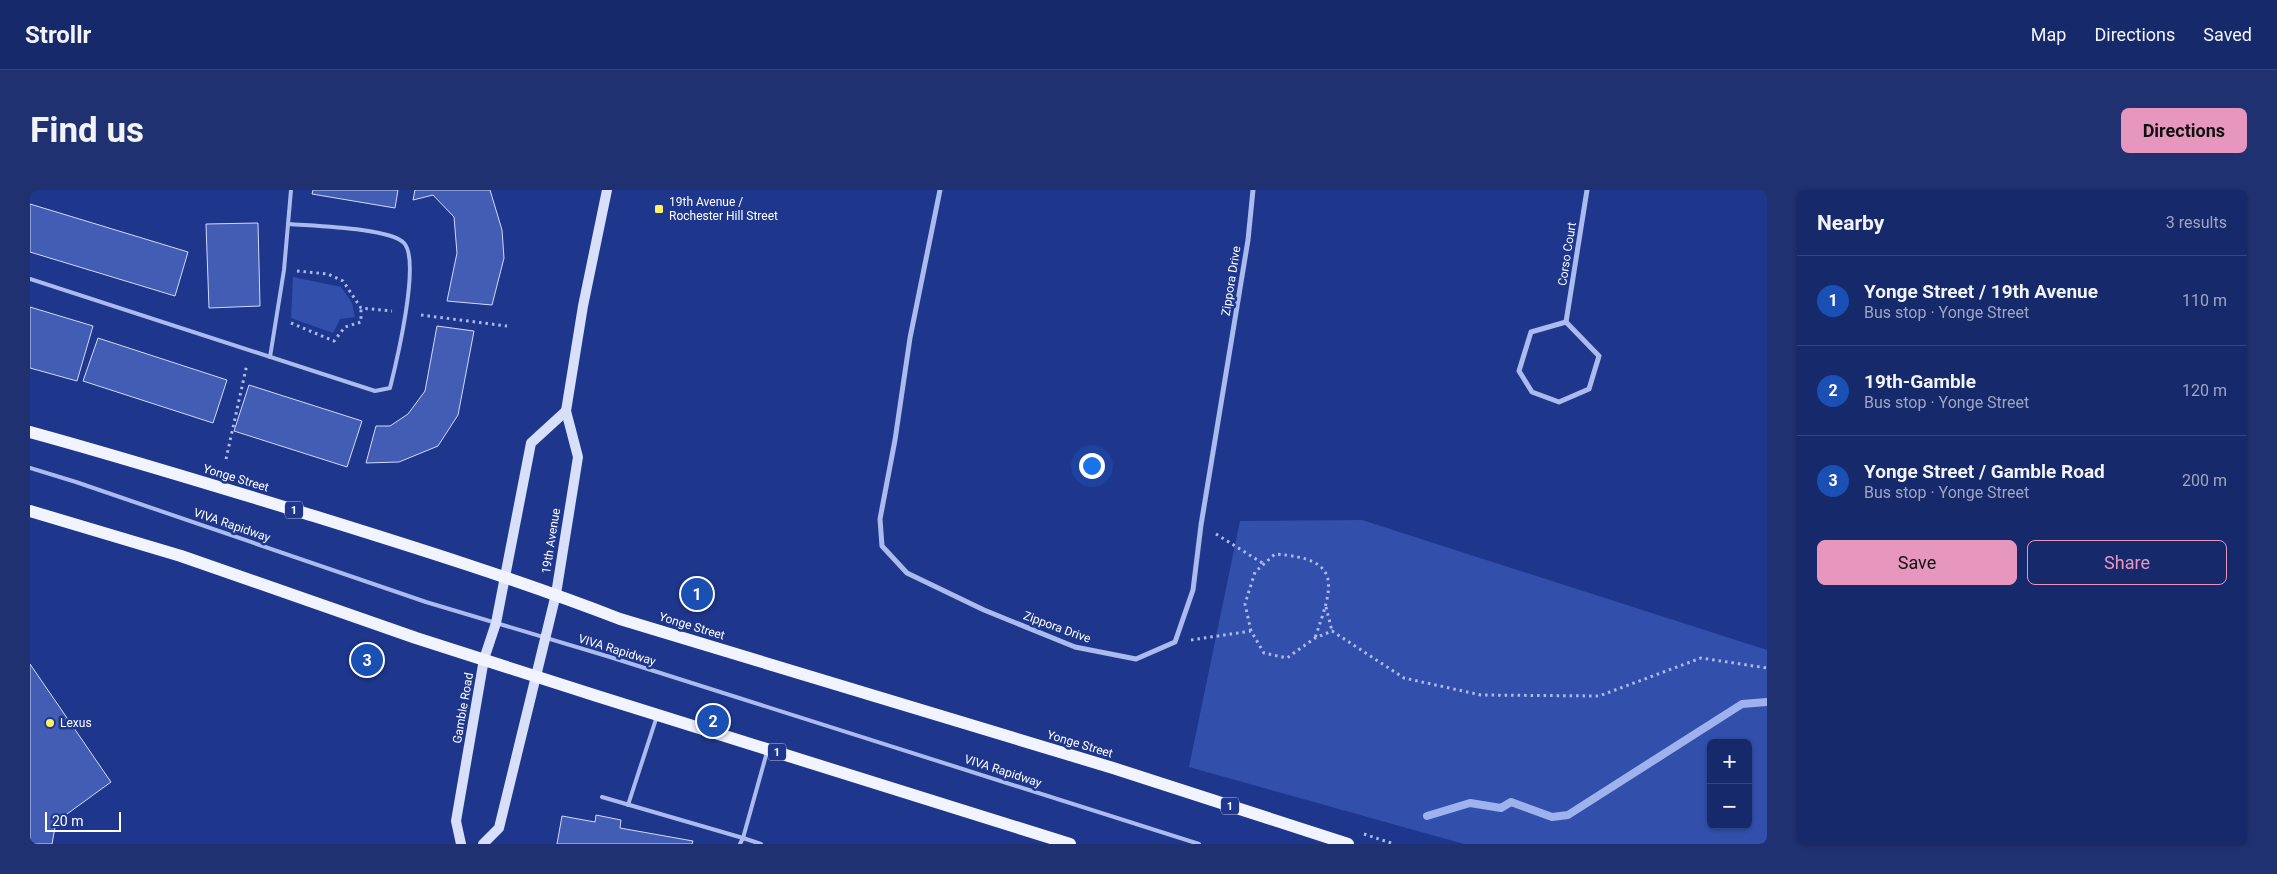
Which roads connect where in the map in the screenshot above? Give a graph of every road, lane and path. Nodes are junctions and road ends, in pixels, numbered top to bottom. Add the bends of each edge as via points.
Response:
1 (291, 190) edge
2 (606, 190) edge
3 (940, 190) edge
4 (1253, 190) edge
5 (1587, 190) edge
6 (289, 224) junction
7 (30, 279) edge
8 (361, 308) dead end
9 (276, 317) junction
10 (1566, 322) junction
11 (251, 350) junction
12 (270, 357) junction
13 (566, 411) junction
14 (30, 432) edge
15 (226, 459) dead end
16 (30, 468) edge
17 (30, 511) edge
18 (1201, 525) junction
19 (1264, 564) junction
20 (505, 578) junction
21 (556, 594) junction
22 (1326, 606) junction
23 (496, 623) junction
24 (1332, 630) junction
25 (1250, 632) junction
26 (1315, 638) junction
27 (546, 639) junction
28 (1175, 642) junction
29 (484, 659) junction
30 (1767, 668) edge
31 (535, 675) junction
32 (657, 715) junction
33 (768, 750) junction
34 (602, 797) dead end
35 (628, 805) junction
36 (743, 838) junction
37 (461, 844) edge
38 (483, 844) edge
39 (740, 844) edge
40 (761, 844) edge
41 (1070, 844) edge
42 (1200, 844) edge
43 (1348, 844) edge

1 - 6 lane
2 - 13 main road, 19th Avenue
3 - 28 street, Zippora Drive via 910,338 880,519 882,546 907,573 984,610 1075,647 1136,659
4 - 18 street, Zippora Drive via 1248,240
5 - 10 street, Corso Court
6 - 9 lane
6 - 12 lane via 387,233 404,243 411,257 406,313 390,388 375,391
7 - 11 lane
8 - 9 path via 361,322 345,327 334,341
9 - 12 lane
10 - 10 street via 1531,332 1519,371 1532,392 1559,402 1588,389 1599,356
11 - 12 lane
11 - 15 path
13 - 20 main road via 531,443
13 - 21 main road, 19th Avenue via 578,457
14 - 20 main road, Yonge Street / 1 via 440,555
16 - 23 lane, VIVA Rapidway
17 - 29 main road, 1 via 181,556
18 - 19 path
18 - 28 street, Zippora Drive via 1193,590
19 - 22 path via 1275,554 1300,556 1320,564 1329,579
19 - 25 path via 1255,572 1245,604
20 - 21 main road, Yonge Street / 1
20 - 23 main road, Gamble Road
21 - 27 main road, 19th Avenue
21 - 43 main road, Yonge Street / 1 via 620,618 1113,768
22 - 24 path
22 - 26 path
23 - 27 lane, VIVA Rapidway
23 - 29 main road, Gamble Road
24 - 26 path
24 - 30 path via 1404,678 1481,695 1600,696 1701,658
25 - 26 path via 1264,653 1287,658
25 - 28 path
27 - 31 main road, 19th Avenue
27 - 42 lane, VIVA Rapidway
29 - 31 main road, 1
29 - 37 main road, Gamble Road via 456,821
31 - 32 main road, 1
31 - 38 main road via 499,828
32 - 33 main road, 1
32 - 35 lane
33 - 36 lane
33 - 41 main road, 1
34 - 35 lane
35 - 36 lane
36 - 39 lane
36 - 40 lane

